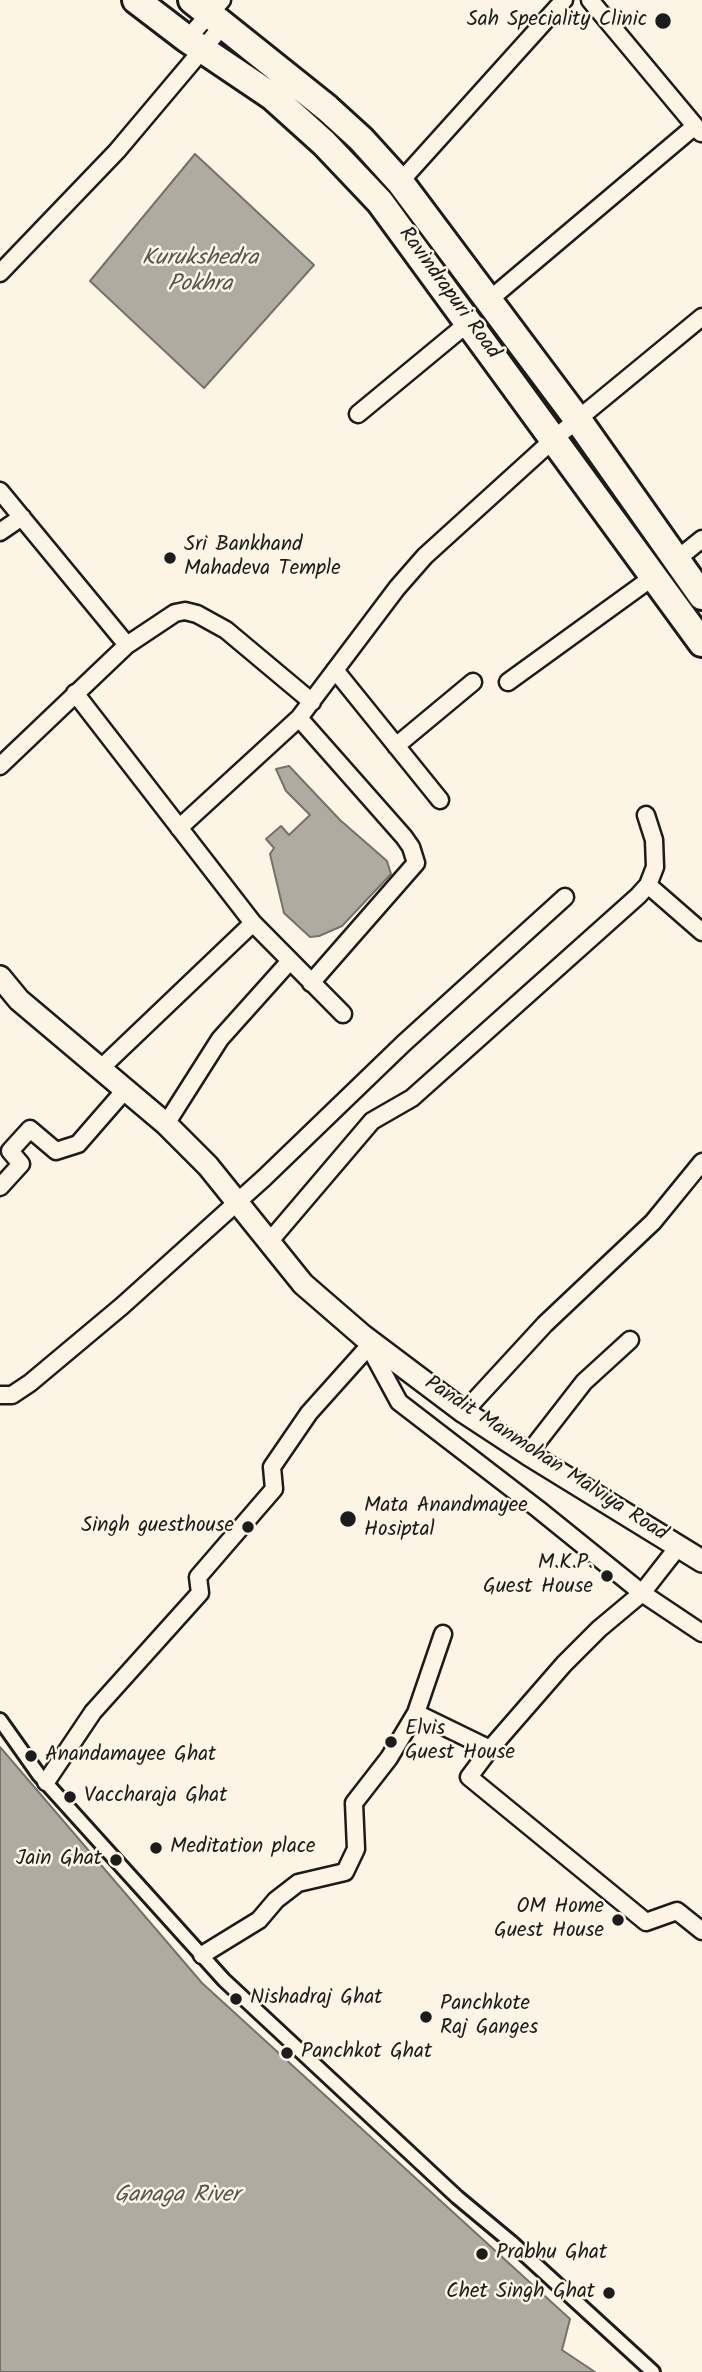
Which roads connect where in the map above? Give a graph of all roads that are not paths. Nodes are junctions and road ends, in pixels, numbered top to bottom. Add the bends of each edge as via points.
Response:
1 (136, 0) edge
2 (564, 0) edge
3 (590, 0) edge
4 (212, 9) edge
5 (194, 45) junction
6 (699, 130) edge
7 (400, 182) junction
8 (0, 274) edge
9 (489, 300) junction
10 (702, 317) edge
11 (468, 323) junction
12 (358, 414) dead end
13 (578, 420) junction
14 (555, 438) junction
15 (0, 491) edge
16 (22, 517) junction
17 (0, 532) edge
18 (702, 539) edge
19 (676, 560) junction
20 (653, 577) junction
21 (702, 596) edge
22 (702, 643) edge
23 (127, 645) junction
24 (335, 670) junction
25 (473, 682) dead end
26 (508, 682) dead end
27 (75, 693) junction
28 (313, 702) junction
29 (299, 718) junction
30 (396, 746) junction
31 (0, 766) edge
32 (440, 800) dead end
33 (646, 815) dead end
34 (179, 828) junction
35 (648, 885) junction
36 (565, 897) dead end
37 (253, 923) junction
38 (702, 932) edge
39 (289, 961) junction
40 (0, 976) edge
41 (311, 983) junction
42 (343, 1014) dead end
43 (100, 1069) junction
44 (125, 1090) junction
45 (166, 1124) junction
46 (702, 1162) edge
47 (0, 1187) edge
48 (237, 1203) junction
49 (269, 1242) junction
50 (630, 1340) dead end
51 (366, 1341) junction
52 (0, 1395) edge
53 (464, 1412) junction
54 (528, 1454) junction
55 (678, 1547) junction
56 (702, 1561) edge
57 (642, 1593) junction
58 (702, 1633) edge
59 (443, 1634) dead end
60 (416, 1713) junction
61 (0, 1720) edge
62 (490, 1749) junction
63 (46, 1782) junction
64 (702, 1931) edge
65 (202, 1955) junction
66 (653, 2372) edge

1 - 5 main road, Ravindrapuri Road
2 - 7 street
3 - 6 street
4 - 5 street
4 - 7 main road, Ravindrapuri Road via 361,139
5 - 8 street via 117,151
5 - 11 main road, Ravindrapuri Road via 273,97 356,175
6 - 9 street
7 - 9 main road, Ravindrapuri Road
9 - 13 main road, Ravindrapuri Road
10 - 13 street
11 - 12 street
11 - 14 main road, Ravindrapuri Road
13 - 14 street
13 - 19 main road, Ravindrapuri Road
14 - 20 main road, Ravindrapuri Road
14 - 24 street via 425,556
15 - 16 street
16 - 17 street
16 - 23 street
18 - 19 street
19 - 21 main road, Ravindrapuri Road
20 - 22 main road, Ravindrapuri Road
20 - 26 street
23 - 27 street
23 - 28 street via 175,612 197,614 247,646
24 - 28 street
24 - 30 street
25 - 30 street
27 - 31 street
27 - 34 street
28 - 29 street
29 - 34 street
29 - 41 street via 404,837 416,863
30 - 32 street
33 - 35 street via 655,852
34 - 37 street
35 - 38 street
35 - 49 street via 412,1098 372,1121
36 - 48 street
37 - 39 street
37 - 43 street
39 - 41 street
39 - 45 street via 220,1039
40 - 43 street, Pandit Manmohan Malviya Road via 19,1000
41 - 42 street
43 - 44 street, Pandit Manmohan Malviya Road
44 - 45 street, Pandit Manmohan Malviya Road
44 - 47 street via 78,1144 56,1151 30,1129 10,1151 21,1164
45 - 48 street, Pandit Manmohan Malviya Road
46 - 53 street via 653,1222 545,1324
48 - 49 street, Pandit Manmohan Malviya Road
48 - 52 street via 30,1383 12,1395
49 - 51 street, Pandit Manmohan Malviya Road via 303,1284
50 - 54 street via 584,1382
51 - 53 street, Pandit Manmohan Malviya Road
51 - 57 street via 399,1402
51 - 63 street via 272,1468 274,1489 198,1577 200,1593 93,1712
53 - 54 street, Pandit Manmohan Malviya Road
54 - 55 street, Pandit Manmohan Malviya Road
55 - 56 street, Pandit Manmohan Malviya Road
55 - 57 street
57 - 58 street
57 - 62 street via 564,1664
59 - 60 street
60 - 62 street
60 - 65 street via 354,1803 356,1849 345,1871 298,1883 276,1899 259,1920
61 - 63 street
62 - 64 street via 468,1777 646,1922 677,1911
63 - 65 street
65 - 66 street via 457,2197

